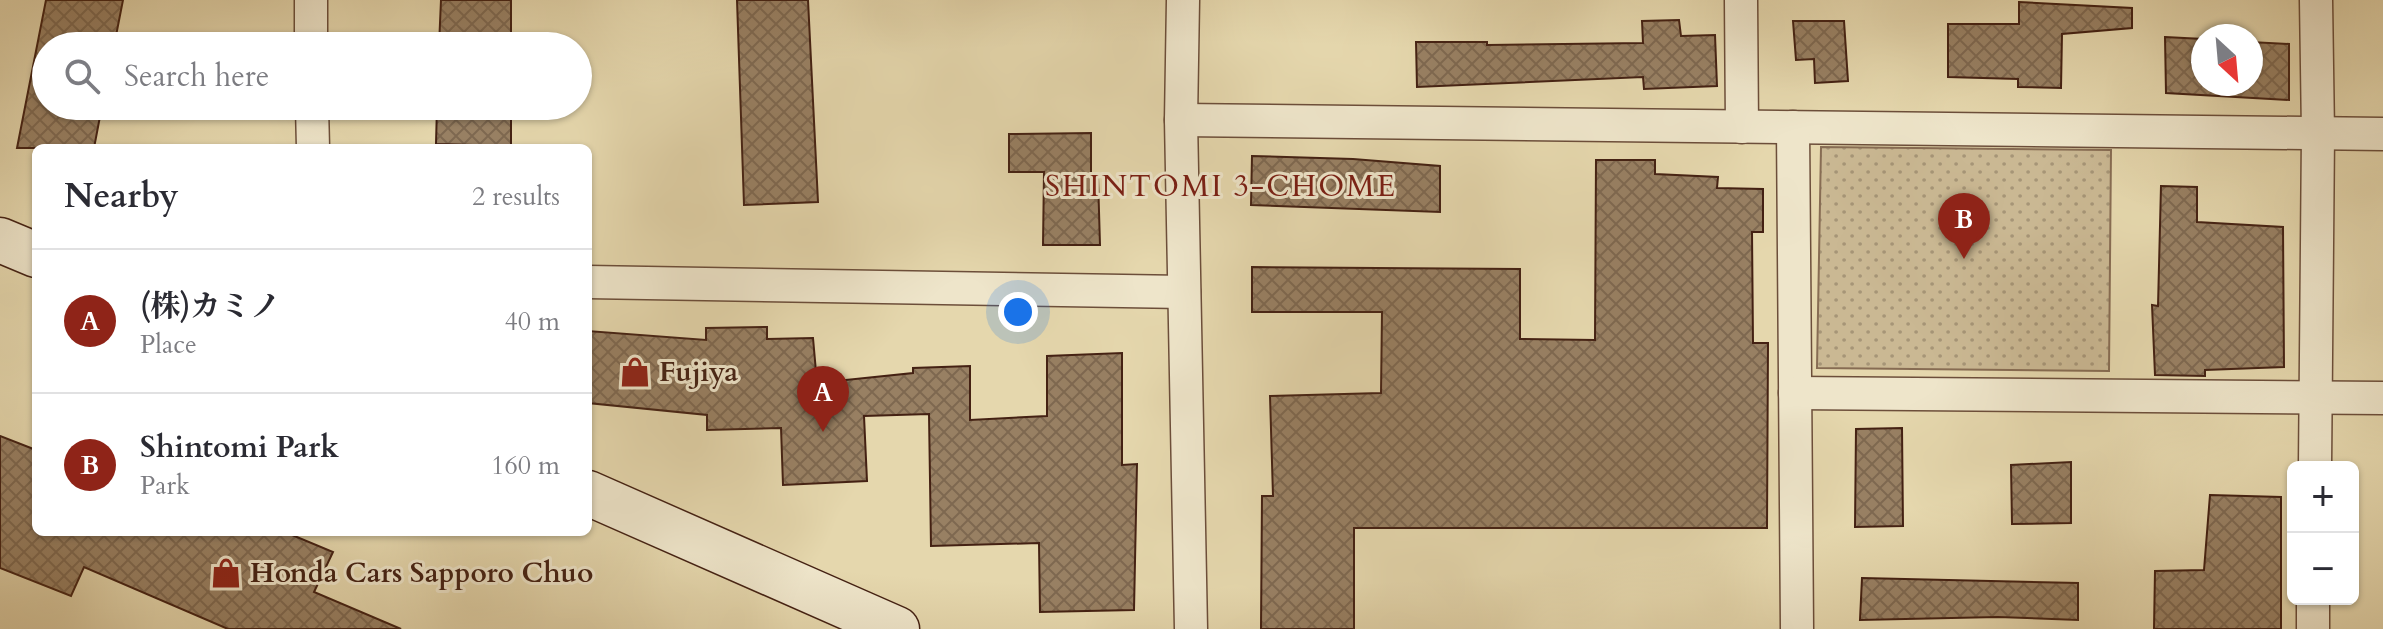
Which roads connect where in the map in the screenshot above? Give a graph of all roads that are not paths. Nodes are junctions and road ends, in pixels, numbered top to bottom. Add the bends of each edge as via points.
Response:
1 (311, 0) edge
2 (1183, 0) edge
3 (1741, 0) edge
4 (2316, 0) edge
5 (311, 32) edge
6 (312, 120) edge
7 (1181, 120) junction
8 (1742, 127) junction
9 (1793, 127) junction
10 (2318, 133) junction
11 (2383, 134) edge
12 (313, 144) edge
13 (0, 240) edge
14 (32, 253) edge
15 (592, 282) edge
16 (1184, 292) junction
17 (1795, 393) junction
18 (2315, 398) junction
19 (2383, 398) edge
20 (2315, 461) edge
21 (592, 495) edge
22 (2313, 605) edge
23 (897, 629) edge
24 (1191, 629) edge
25 (1797, 629) edge
26 (2313, 629) edge

1 - 5 street
2 - 7 street
3 - 8 street
4 - 10 street
6 - 12 street
7 - 8 street
7 - 16 street
8 - 9 street
9 - 10 street
9 - 17 street
10 - 11 street
10 - 18 street
13 - 14 main road
15 - 16 street
16 - 24 street
17 - 18 street
17 - 25 street
18 - 19 street
18 - 20 street
21 - 23 main road
22 - 26 street

